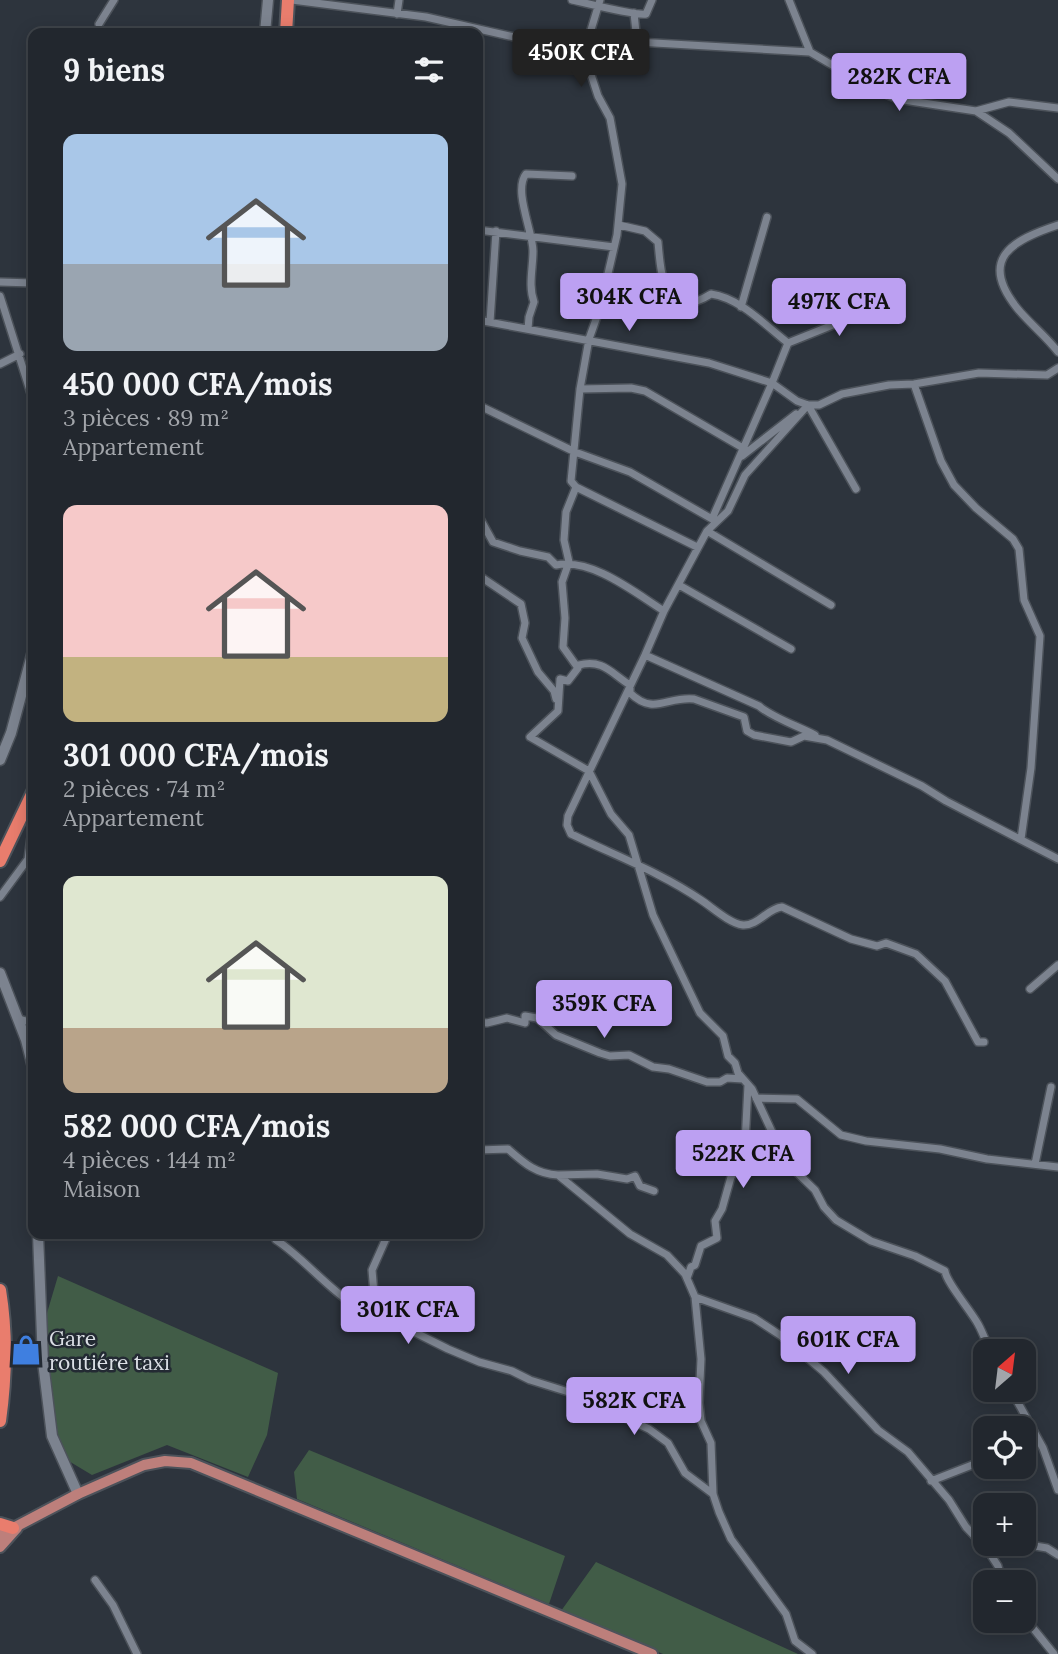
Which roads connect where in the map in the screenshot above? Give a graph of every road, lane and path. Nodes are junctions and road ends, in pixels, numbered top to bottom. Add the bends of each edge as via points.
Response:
1 (114, 0) edge
2 (268, 0) edge
3 (290, 0) edge
4 (399, 0) edge
5 (572, 0) edge
6 (652, 0) edge
7 (789, 0) edge
8 (350, 3) edge
9 (600, 3) edge
10 (634, 13) junction
11 (397, 14) junction
12 (99, 24) dead end
13 (265, 28) edge
14 (287, 28) edge
15 (482, 28) edge
16 (483, 28) edge
17 (637, 42) junction
18 (810, 52) junction
19 (584, 53) junction
20 (1058, 107) edge
21 (976, 111) junction
22 (572, 176) dead end
23 (1058, 179) edge
24 (767, 217) dead end
25 (619, 225) junction
26 (1058, 225) edge
27 (483, 230) edge
28 (496, 231) junction
29 (529, 236) junction
30 (614, 247) junction
31 (0, 282) edge
32 (28, 284) edge
33 (0, 296) edge
34 (880, 306) dead end
35 (741, 307) junction
36 (483, 321) edge
37 (490, 322) junction
38 (528, 329) junction
39 (589, 339) junction
40 (788, 343) junction
41 (1058, 352) edge
42 (20, 354) junction
43 (0, 364) edge
44 (1058, 368) edge
45 (28, 382) edge
46 (772, 383) junction
47 (914, 384) junction
48 (580, 389) junction
49 (808, 405) junction
50 (483, 407) edge
51 (743, 448) junction
52 (575, 452) junction
53 (738, 460) junction
54 (576, 487) junction
55 (856, 489) dead end
56 (483, 525) edge
57 (707, 531) junction
58 (697, 547) junction
59 (569, 562) junction
60 (483, 578) edge
61 (680, 585) junction
62 (831, 605) dead end
63 (664, 611) junction
64 (791, 649) dead end
65 (645, 655) junction
66 (578, 668) junction
67 (28, 670) edge
68 (630, 685) junction
69 (557, 706) junction
70 (817, 737) junction
71 (0, 760) edge
72 (589, 771) junction
73 (28, 802) edge
74 (1021, 839) junction
75 (28, 859) edge
76 (1058, 859) edge
77 (0, 861) edge
78 (639, 867) junction
79 (0, 897) edge
80 (1058, 965) edge
81 (0, 973) edge
82 (1030, 989) dead end
83 (19, 1019) junction
84 (28, 1022) edge
85 (483, 1023) edge
86 (984, 1042) dead end
87 (28, 1050) edge
88 (745, 1082) junction
89 (1051, 1087) dead end
90 (757, 1098) junction
91 (483, 1150) edge
92 (1035, 1164) junction
93 (1058, 1167) edge
94 (558, 1175) junction
95 (654, 1191) dead end
96 (38, 1239) edge
97 (386, 1239) edge
98 (276, 1240) dead end
99 (687, 1279) junction
100 (0, 1290) edge
101 (695, 1297) junction
102 (380, 1315) junction
103 (985, 1339) edge
104 (1017, 1402) edge
105 (0, 1421) edge
106 (1036, 1442) edge
107 (1039, 1442) junction
108 (973, 1465) edge
109 (931, 1481) junction
110 (1058, 1490) edge
111 (78, 1494) junction
112 (713, 1494) junction
113 (0, 1524) edge
114 (16, 1527) junction
115 (0, 1535) edge
116 (1036, 1546) edge
117 (0, 1547) edge
118 (1058, 1555) edge
119 (999, 1570) edge
120 (94, 1580) dead end
121 (1036, 1631) edge
122 (137, 1654) edge
123 (652, 1654) edge
124 (812, 1654) edge
125 (1054, 1654) edge

1 - 12 street
2 - 13 street
3 - 8 street
3 - 14 highway
4 - 11 street
5 - 9 street
6 - 10 street via 646,14
7 - 18 street
8 - 11 street
9 - 10 street
9 - 19 street
10 - 17 street
11 - 15 street
16 - 19 street
17 - 18 street
17 - 19 street
18 - 21 street via 897,99
19 - 25 street via 610,118 622,175
20 - 21 street via 1009,102
21 - 23 street via 1009,132
22 - 29 street via 524,176
24 - 35 street
25 - 30 street
25 - 35 street via 645,230 658,242 661,280 675,300 688,304 711,294
26 - 41 street via 1015,243 1003,254 999,270 1016,306
27 - 28 street
28 - 29 street
28 - 37 street
29 - 30 street
29 - 38 street via 534,302
30 - 39 street
31 - 32 street
33 - 42 street
34 - 40 street
35 - 40 street
36 - 37 street
37 - 38 street
38 - 39 street
39 - 46 street via 709,363
39 - 48 street
40 - 46 street
42 - 43 street
42 - 45 street
44 - 47 street via 1047,375 979,373
46 - 49 street
46 - 51 street
47 - 49 street via 863,389
47 - 74 street via 954,485 1020,549 1024,600 1040,636
48 - 51 street via 645,391
48 - 52 street
49 - 53 street
49 - 55 street
49 - 57 street via 745,475 728,511
50 - 52 street
51 - 53 street
52 - 53 street via 630,472 712,519
52 - 54 street via 571,481
54 - 58 street
54 - 59 street via 566,512 564,540
56 - 59 street via 493,542 548,557 556,565
57 - 58 street
57 - 62 street
58 - 61 street
59 - 63 street via 587,566
59 - 66 street via 562,582 563,647
60 - 69 street via 521,604 522,638 538,673 554,691
61 - 63 street
61 - 64 street
63 - 65 street
65 - 68 street
65 - 70 street
66 - 68 street via 601,664
66 - 69 street via 568,681 560,679
67 - 71 street
68 - 70 street via 630,693 645,705 685,698 744,717 747,731 754,735 791,742
68 - 72 street
69 - 72 street via 558,711 530,737
70 - 74 street
72 - 78 street via 611,814 629,835
72 - 78 street via 568,816 571,834
73 - 77 highway
74 - 76 street
75 - 79 street
78 - 86 street via 743,925 782,907 851,939 877,946 886,943 916,954 945,981 978,1042
78 - 88 street via 653,915 700,1013 723,1036 728,1056
80 - 82 street
81 - 83 street
83 - 84 street
83 - 87 street
85 - 88 street via 502,1017 525,1023 528,1016 542,1021 556,1035 600,1053 629,1055 707,1082 727,1078
88 - 90 street
88 - 99 street via 745,1144 715,1221 717,1238 701,1245
89 - 92 street
90 - 92 street via 797,1099 841,1135
90 - 103 street via 786,1162 836,1220 871,1241 943,1269
91 - 94 street via 508,1149 527,1166
92 - 93 street
94 - 95 street via 635,1176 640,1186
94 - 99 street via 630,1234 667,1255
96 - 111 street via 43,1362 52,1436
97 - 102 street via 372,1270
98 - 102 street via 338,1294 370,1314
99 - 101 street
100 - 105 highway via 4,1391
101 - 109 street via 754,1318 780,1335 824,1372 878,1430 908,1452
101 - 112 street via 701,1359 699,1403 710,1443
102 - 112 street via 479,1362 591,1399 643,1425 668,1443 685,1473
104 - 107 street
106 - 107 street
107 - 110 street
108 - 109 street
109 - 119 street
111 - 114 main road
111 - 123 main road via 144,1465 191,1463
112 - 124 street via 731,1539 786,1614 795,1641
113 - 114 highway
114 - 115 main road
114 - 117 main road
116 - 118 street
120 - 122 street via 113,1605
121 - 125 street

